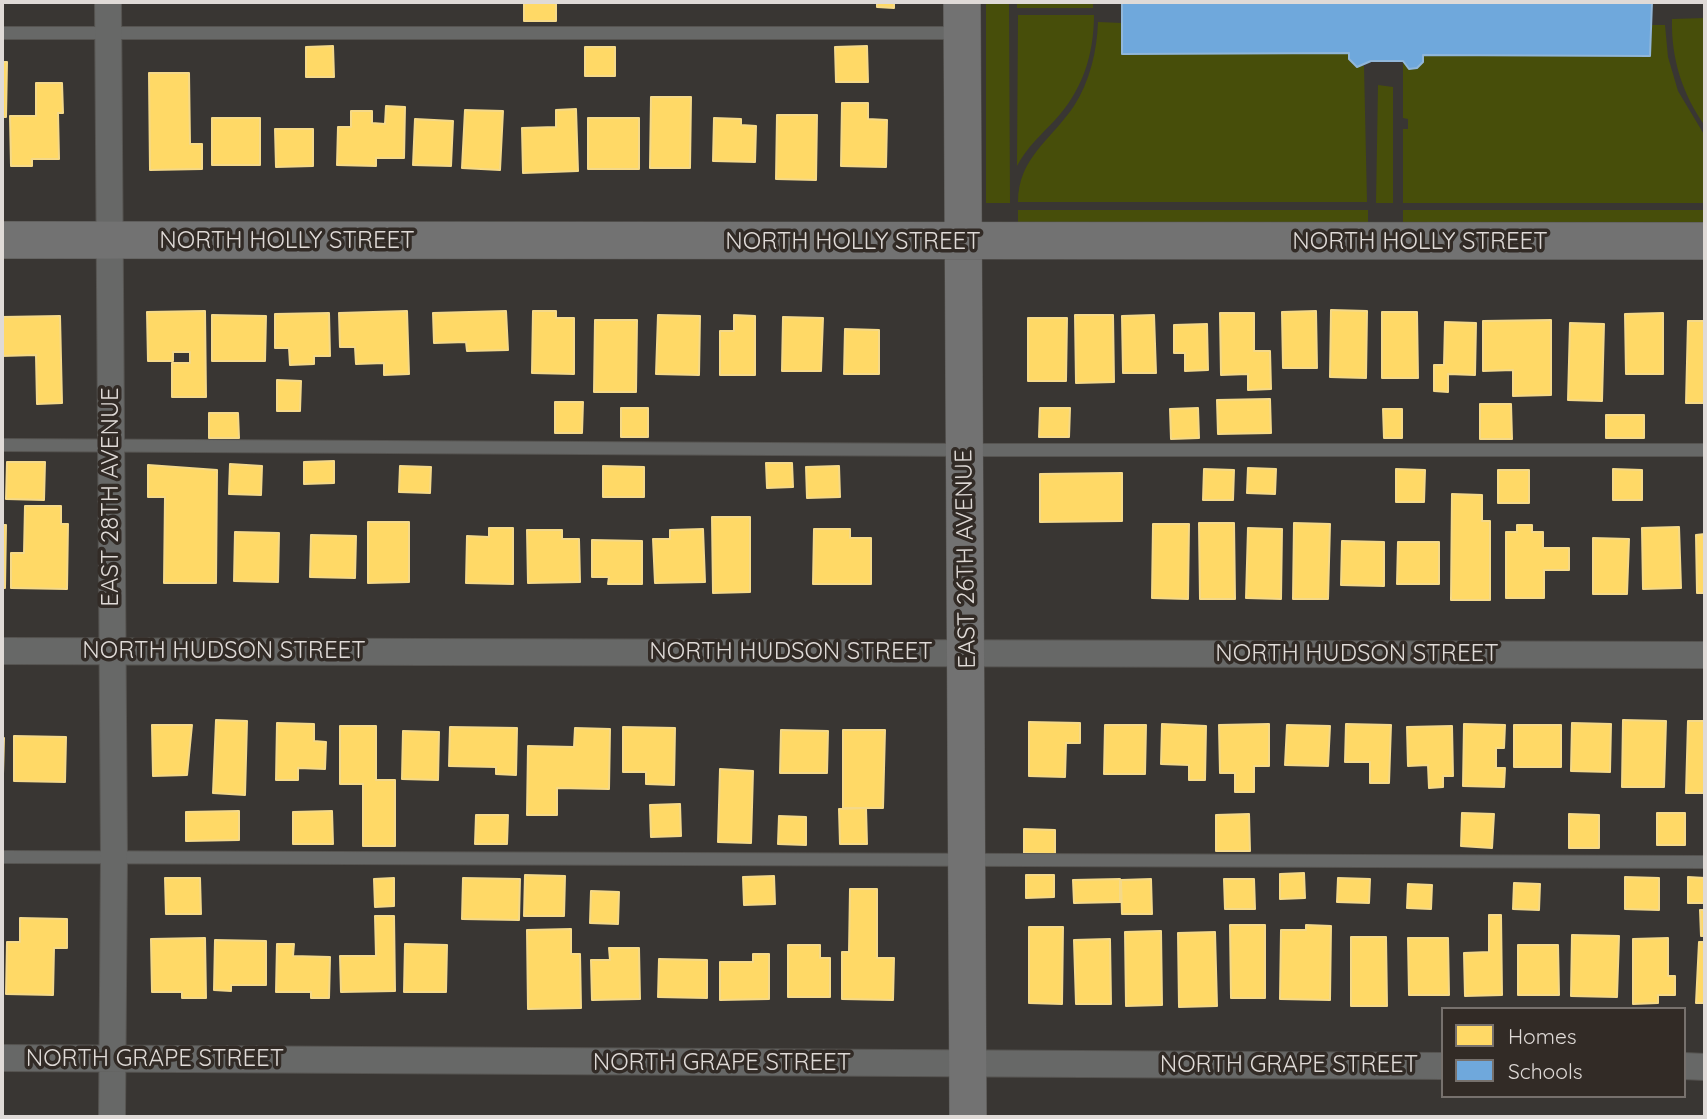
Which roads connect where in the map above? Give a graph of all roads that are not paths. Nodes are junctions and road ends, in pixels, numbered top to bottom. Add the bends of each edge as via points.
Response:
1 (108, 2) edge
2 (962, 17) edge
3 (2, 33) edge
4 (108, 34) junction
5 (2, 240) edge
6 (110, 241) junction
7 (1705, 241) edge
8 (963, 243) junction
9 (2, 445) edge
10 (110, 445) junction
11 (964, 450) junction
12 (1705, 450) edge
13 (2, 651) edge
14 (112, 651) junction
15 (968, 653) junction
16 (1705, 655) edge
17 (2, 857) edge
18 (114, 857) junction
19 (968, 859) junction
20 (1705, 862) edge
21 (2, 1058) edge
22 (112, 1059) junction
23 (968, 1065) junction
24 (1441, 1066) edge
25 (1686, 1066) edge
26 (1705, 1066) edge
27 (112, 1117) edge
28 (968, 1117) edge

1 - 4 street, EAST 28TH AVENUE
2 - 4 lane
2 - 8 street, EAST 26TH AVENUE
3 - 4 lane
4 - 6 street, EAST 28TH AVENUE
5 - 6 street, NORTH HOLLY STREET
6 - 8 street, NORTH HOLLY STREET
6 - 10 street, EAST 28TH AVENUE
7 - 8 street, NORTH HOLLY STREET
8 - 11 street, EAST 26TH AVENUE
9 - 10 lane
10 - 11 lane
10 - 14 street, EAST 28TH AVENUE
11 - 12 lane
11 - 15 street, EAST 26TH AVENUE
13 - 14 street, NORTH HUDSON STREET
14 - 15 street, NORTH HUDSON STREET
14 - 18 street, EAST 28TH AVENUE
15 - 16 street, NORTH HUDSON STREET
15 - 19 street, EAST 26TH AVENUE
17 - 18 lane
18 - 19 lane
18 - 22 street, EAST 28TH AVENUE
19 - 20 lane
19 - 23 street, EAST 26TH AVENUE
21 - 22 street, NORTH GRAPE STREET
22 - 23 street, NORTH GRAPE STREET
22 - 27 street, EAST 28TH AVENUE
23 - 24 street, NORTH GRAPE STREET
23 - 28 street, EAST 26TH AVENUE
25 - 26 street

